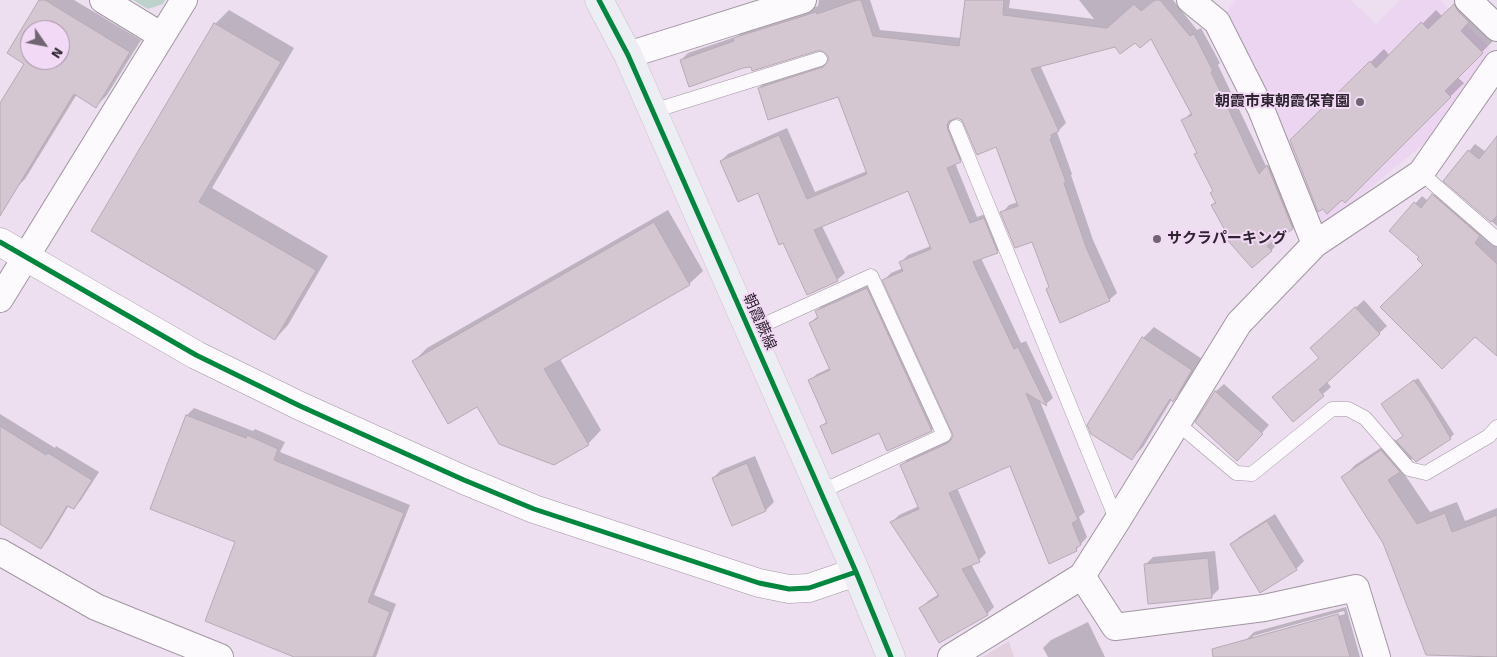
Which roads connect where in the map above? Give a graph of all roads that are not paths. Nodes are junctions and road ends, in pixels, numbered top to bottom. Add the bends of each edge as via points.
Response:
1 (103, 0) edge
2 (184, 0) edge
3 (599, 0) edge
4 (803, 0) edge
5 (1190, 0) edge
6 (1468, 0) edge
7 (1497, 28) edge
8 (162, 36) junction
9 (628, 55) junction
10 (820, 59) dead end
11 (1494, 77) edge
12 (653, 111) junction
13 (956, 127) dead end
14 (1421, 173) junction
15 (1497, 239) edge
16 (0, 242) edge
17 (1315, 244) junction
18 (26, 258) junction
19 (0, 300) edge
20 (750, 331) junction
21 (1177, 423) junction
22 (1497, 427) edge
23 (820, 492) junction
24 (1117, 521) junction
25 (0, 552) edge
26 (856, 572) junction
27 (1082, 576) junction
28 (220, 657) edge
29 (891, 657) edge
30 (951, 657) edge
31 (1377, 657) edge

1 - 8 street
2 - 8 street
3 - 9 main road, 朝霞蕨線
4 - 9 street
5 - 17 street via 1216,22 1261,109
6 - 7 street
8 - 18 street
9 - 12 main road, 朝霞蕨線
10 - 12 lane
11 - 14 street
12 - 20 main road, 朝霞蕨線
13 - 24 lane
14 - 15 lane
14 - 17 street
16 - 18 street
17 - 21 street via 1239,323
18 - 19 street
18 - 26 street via 196,355 308,410 534,509 759,583 788,589 809,588
20 - 23 main road, 朝霞蕨線
20 - 23 lane via 872,276 944,435
21 - 22 lane via 1236,473 1252,474 1332,409 1348,409 1366,418 1409,470 1426,473 1489,436
21 - 24 street
23 - 26 main road, 朝霞蕨線
24 - 27 street
25 - 28 street via 96,607
26 - 29 main road, 朝霞蕨線
27 - 30 street
27 - 31 street via 1115,627 1264,608 1356,588

